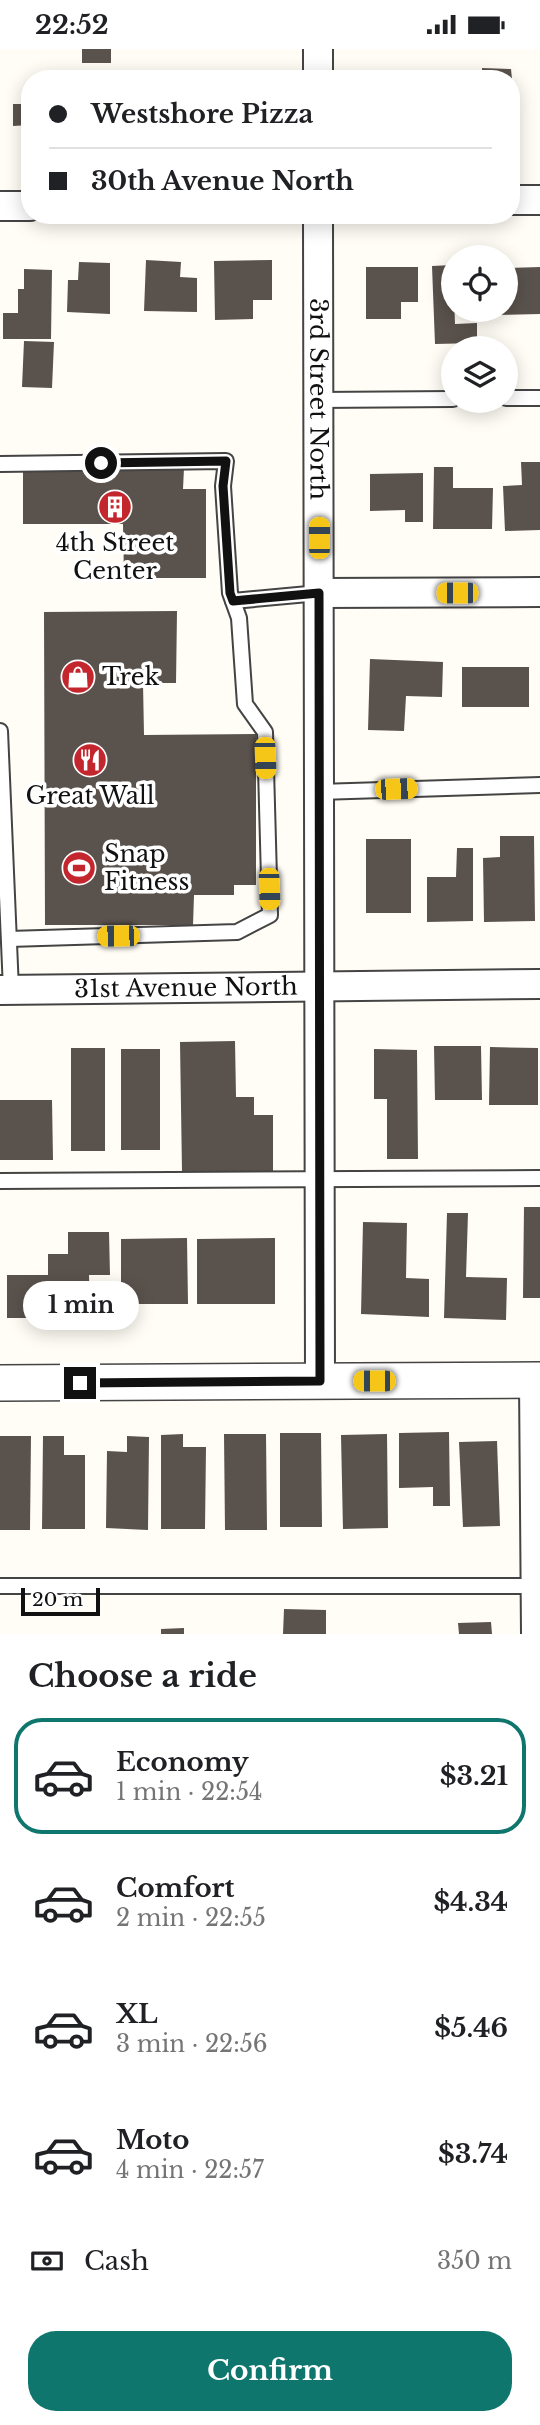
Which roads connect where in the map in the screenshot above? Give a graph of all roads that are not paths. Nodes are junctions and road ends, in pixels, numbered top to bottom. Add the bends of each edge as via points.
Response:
1 (318, 49) edge
2 (318, 70) edge
3 (540, 199) edge
4 (520, 200) edge
5 (0, 206) edge
6 (21, 206) edge
7 (318, 224) edge
8 (518, 398) edge
9 (540, 398) edge
10 (441, 399) edge
11 (318, 400) junction
12 (0, 464) edge
13 (540, 592) edge
14 (319, 593) junction
15 (233, 601) junction
16 (0, 731) edge
17 (540, 785) edge
18 (319, 792) junction
19 (4, 909) edge
20 (9, 939) junction
21 (540, 984) edge
22 (320, 985) junction
23 (5, 990) edge
24 (540, 1178) edge
25 (320, 1179) junction
26 (0, 1181) edge
27 (537, 1380) edge
28 (320, 1381) junction
29 (0, 1384) edge
30 (0, 1585) edge
31 (538, 1586) edge
32 (536, 1634) edge

1 - 2 street
3 - 4 street
5 - 6 street
7 - 11 street, 3rd Street North
8 - 9 lane
10 - 11 lane
11 - 14 street, 3rd Street North
12 - 15 lane via 226,461 223,486
13 - 14 street
14 - 15 lane
14 - 18 street, 3rd Street North
15 - 20 lane via 239,618 245,704 265,733 270,915 237,932
16 - 19 lane
17 - 18 lane
18 - 22 street, 3rd Street North
19 - 20 lane
20 - 23 lane
21 - 22 street, 31st Avenue North
22 - 23 street, 31st Avenue North
22 - 25 street, 3rd Street North
24 - 25 lane
25 - 26 lane
25 - 28 street, 3rd Street North
27 - 28 street
27 - 31 street
28 - 29 street
30 - 31 lane
31 - 32 street

